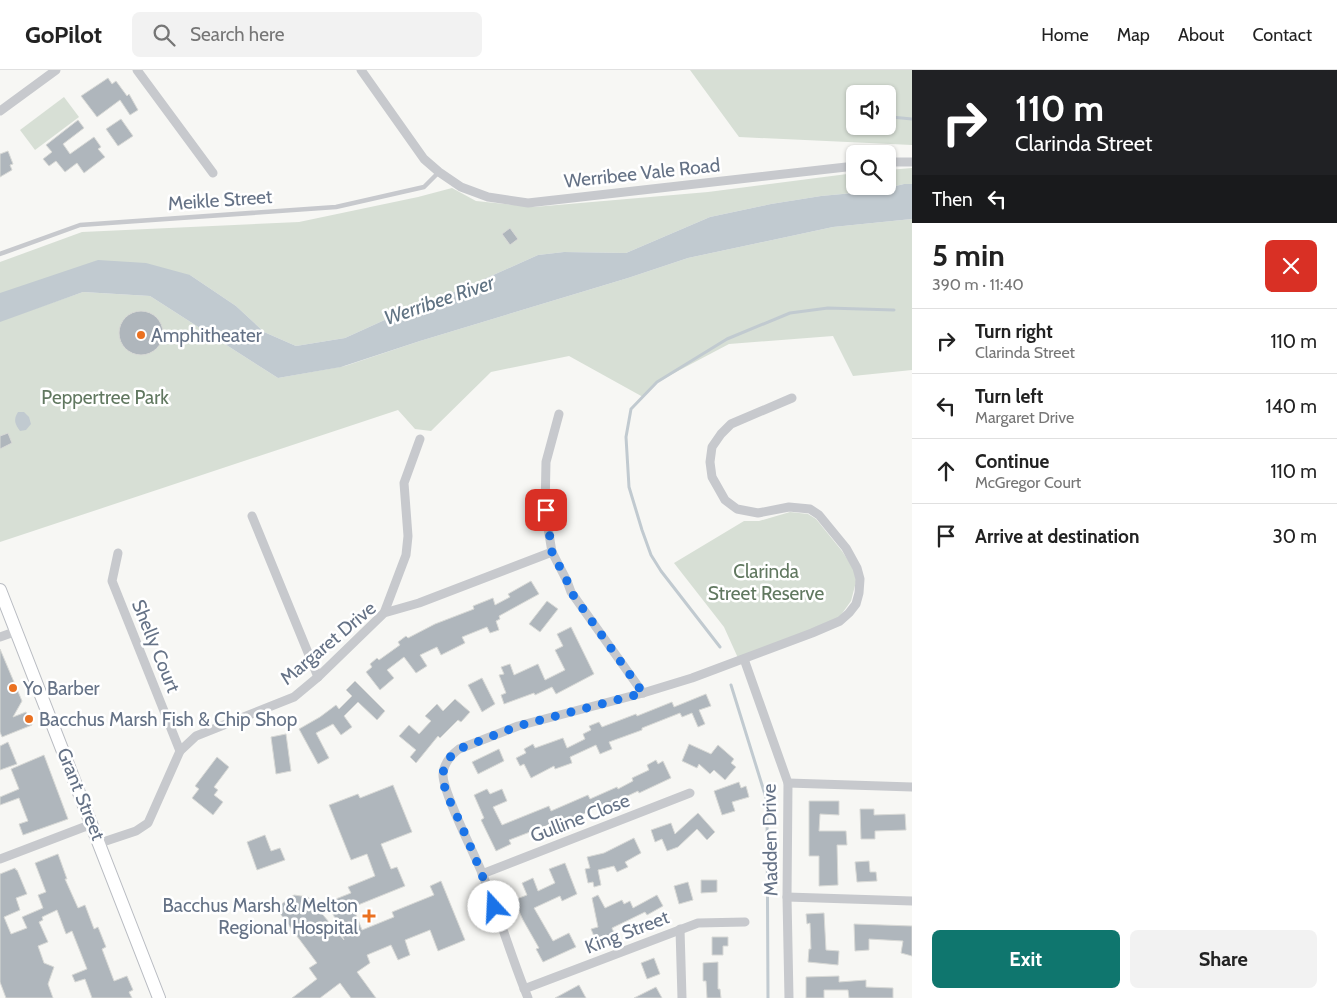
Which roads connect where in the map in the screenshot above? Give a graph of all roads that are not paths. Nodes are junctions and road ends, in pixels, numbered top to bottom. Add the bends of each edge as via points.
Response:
1 (56, 70) edge
2 (137, 70) edge
3 (361, 70) edge
4 (0, 111) edge
5 (896, 162) edge
6 (912, 162) edge
7 (846, 167) edge
8 (439, 172) junction
9 (213, 173) dead end
10 (0, 254) edge
11 (792, 398) dead end
12 (559, 414) dead end
13 (420, 439) dead end
14 (252, 516) dead end
15 (552, 552) junction
16 (118, 553) dead end
17 (0, 590) edge
18 (384, 613) junction
19 (17, 631) junction
20 (0, 638) edge
21 (744, 659) junction
22 (318, 677) junction
23 (643, 693) junction
24 (180, 750) junction
25 (788, 783) junction
26 (912, 787) edge
27 (690, 793) dead end
28 (92, 824) junction
29 (100, 843) junction
30 (0, 859) edge
31 (482, 874) junction
32 (787, 897) junction
33 (912, 901) edge
34 (745, 922) dead end
35 (680, 929) junction
36 (526, 994) edge
37 (160, 998) edge
38 (682, 998) edge
39 (789, 998) edge

1 - 4 street
2 - 9 street
3 - 8 street, Werribee Vale Road via 424,159
5 - 6 street
7 - 8 street, Werribee Vale Road via 528,203 488,197
8 - 10 lane, Meikle Street via 424,188 336,207 80,226
11 - 21 street via 731,424 712,448 712,477 725,500 737,509 758,513 789,507 810,509 819,514 846,548 857,568 859,592 856,604 840,621
12 - 15 street via 546,462 546,510
13 - 18 street via 404,483 408,536 406,555
14 - 22 street
15 - 18 street, Margaret Drive via 419,603
15 - 23 street via 571,592
16 - 24 street, Shelly Court via 112,582
17 - 19 main road, Grant Street
18 - 22 street, Margaret Drive
19 - 20 street
19 - 28 main road, Grant Street
21 - 23 street
21 - 25 street, Madden Drive
22 - 24 street, Margaret Drive via 294,697 196,736
23 - 31 street via 518,726 459,749 452,755 443,774 446,790
24 - 29 street, Margaret Drive via 148,823 136,831
25 - 26 street
25 - 32 street, Madden Drive
27 - 31 street, Gulline Close
28 - 29 main road, Grant Street
28 - 30 street
29 - 37 main road, Grant Street
31 - 36 street
32 - 33 street
32 - 39 street, Madden Drive
34 - 35 street, King Street via 698,923
35 - 36 street, King Street
35 - 38 street

